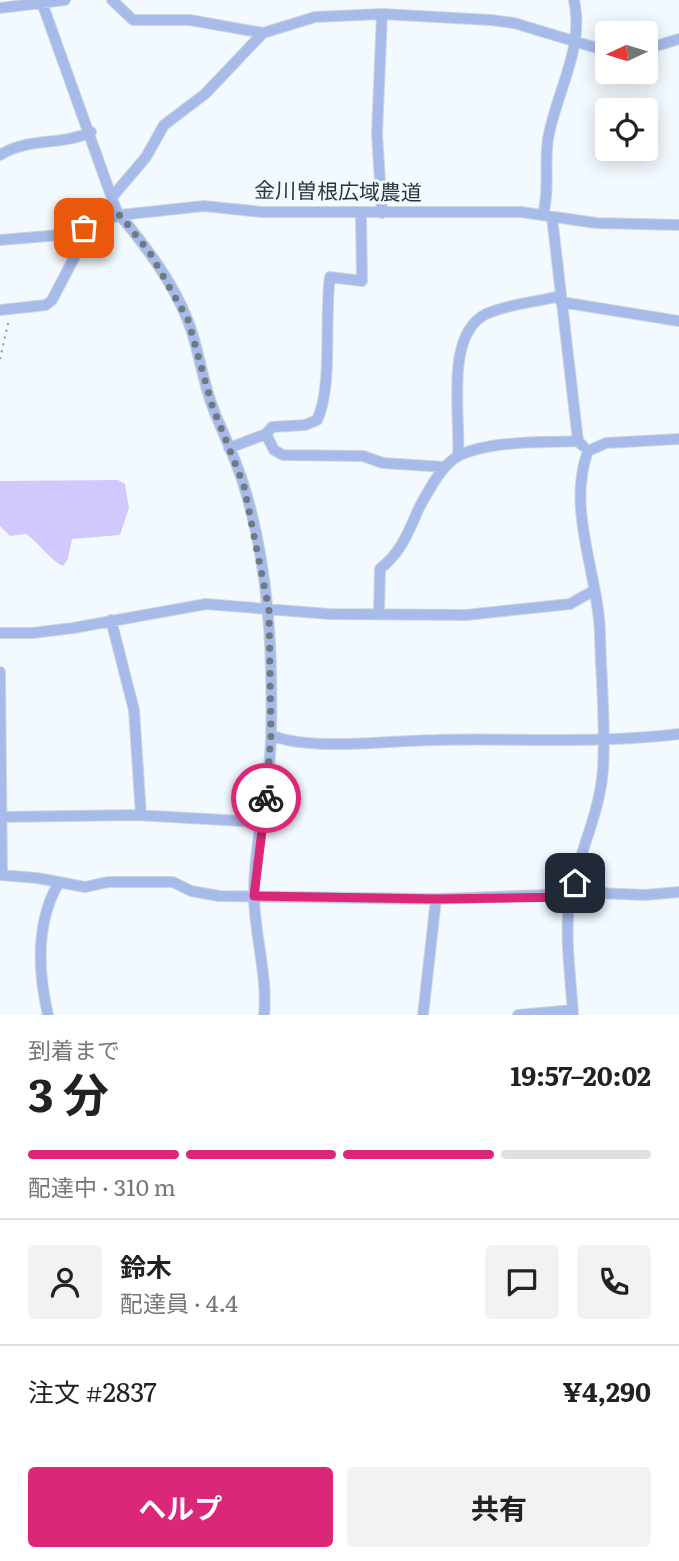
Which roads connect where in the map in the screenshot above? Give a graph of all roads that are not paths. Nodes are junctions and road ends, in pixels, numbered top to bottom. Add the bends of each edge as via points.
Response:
1 (65, 0) edge
2 (112, 0) edge
3 (574, 0) edge
4 (41, 2) edge
5 (0, 8) edge
6 (382, 14) junction
7 (263, 33) junction
8 (679, 39) edge
9 (576, 43) junction
10 (658, 45) edge
11 (595, 48) edge
12 (91, 132) junction
13 (0, 155) edge
14 (113, 196) junction
15 (382, 213) junction
16 (361, 214) junction
17 (119, 215) junction
18 (548, 216) junction
19 (679, 225) edge
20 (84, 228) junction
21 (0, 240) edge
22 (561, 299) junction
23 (5, 310) edge
24 (679, 321) edge
25 (679, 426) edge
26 (266, 434) junction
27 (677, 439) edge
28 (578, 441) junction
29 (229, 448) junction
30 (588, 451) junction
31 (458, 456) junction
32 (445, 467) junction
33 (593, 591) junction
34 (269, 610) junction
35 (379, 613) junction
36 (111, 620) junction
37 (0, 633) edge
38 (0, 672) edge
39 (679, 734) edge
40 (271, 735) junction
41 (603, 739) junction
42 (2, 813) edge
43 (141, 816) junction
44 (261, 822) junction
45 (1, 875) edge
46 (58, 884) junction
47 (679, 892) edge
48 (254, 896) junction
49 (570, 897) junction
50 (436, 899) junction
51 (573, 1012) edge
52 (48, 1015) edge
53 (264, 1015) edge
54 (423, 1015) edge
55 (518, 1015) edge

1 - 4 street
2 - 7 street via 133,20 190,20
3 - 9 street
4 - 5 street
4 - 12 street
6 - 7 street via 315,17
6 - 9 street via 514,23
6 - 15 street via 377,134
7 - 14 street via 205,94 164,125 146,157
8 - 10 street
9 - 11 street
9 - 18 street via 548,140
12 - 13 street via 16,145
12 - 14 street
14 - 17 street
15 - 16 street, 金川曽根広域農道
15 - 18 street, 金川曽根広域農道
16 - 17 street, 金川曽根広域農道 via 204,206
16 - 26 street via 362,281 330,277 325,405 317,420 305,425 281,424
17 - 20 street, 金川曽根広域農道
17 - 29 street via 150,253 188,320
18 - 19 street, 金川曽根広域農道 via 596,223
18 - 22 street
20 - 21 street, 金川曽根広域農道 via 60,235
20 - 23 street via 84,239 52,300 46,305
22 - 24 street
22 - 28 street
22 - 31 street via 487,314 463,337 458,364
25 - 27 street
26 - 29 street
26 - 32 street via 274,450 283,455 363,456 383,463
27 - 30 street via 606,443
28 - 30 street
28 - 31 street via 498,446
29 - 34 street via 244,486
30 - 33 street via 579,490
31 - 32 street
32 - 35 street via 398,554 380,569
33 - 35 street via 570,604 518,610 466,615
33 - 41 street via 600,626
34 - 35 street
34 - 36 street via 206,604
34 - 40 street
36 - 37 street via 32,633
36 - 43 street via 134,710
38 - 42 street
39 - 41 street
40 - 41 street via 284,741 365,743
40 - 44 street
41 - 49 street via 597,804
42 - 43 street
42 - 45 street
43 - 44 street
44 - 48 street
45 - 46 street
46 - 48 street via 173,882 219,896
46 - 52 street via 42,924 42,990
47 - 49 street
48 - 50 street
48 - 53 street via 267,990
49 - 50 street
49 - 51 street
50 - 54 street
51 - 55 street

